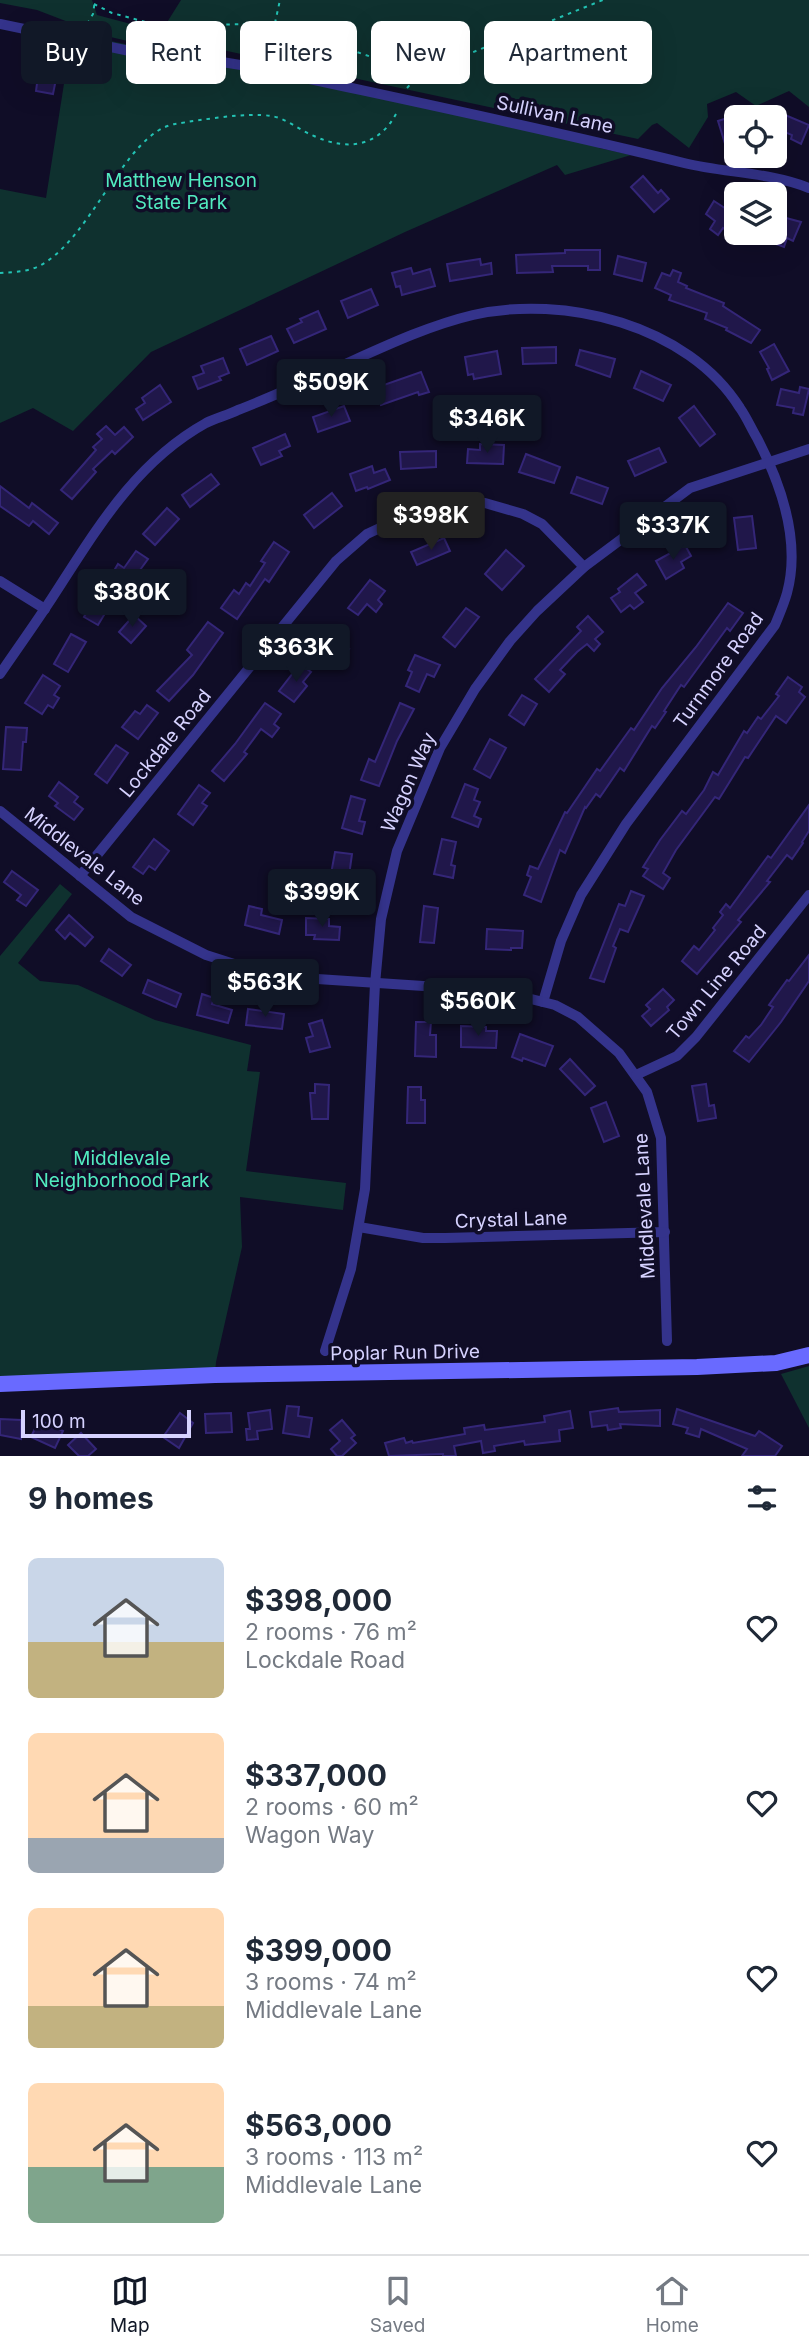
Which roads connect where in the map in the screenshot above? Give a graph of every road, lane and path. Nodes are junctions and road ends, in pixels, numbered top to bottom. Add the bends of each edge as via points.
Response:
1 (280, 0) edge
2 (603, 0) edge
3 (94, 2) edge
4 (89, 21) edge
5 (276, 21) edge
6 (0, 24) edge
7 (240, 24) edge
8 (21, 28) edge
9 (112, 47) edge
10 (470, 54) edge
11 (409, 84) edge
12 (404, 94) dead end
13 (401, 103) dead end
14 (809, 188) edge
15 (0, 273) edge
16 (809, 449) edge
17 (770, 463) junction
18 (584, 567) junction
19 (0, 581) edge
20 (45, 609) junction
21 (0, 674) edge
22 (0, 811) edge
23 (79, 876) junction
24 (809, 895) edge
25 (375, 984) junction
26 (543, 1002) junction
27 (636, 1074) junction
28 (359, 1227) junction
29 (665, 1232) junction
30 (667, 1341) dead end
31 (326, 1351) dead end
32 (809, 1355) edge
33 (0, 1384) edge

1 - 5 path
2 - 10 path
3 - 4 path
3 - 7 path via 112,13 157,25
6 - 8 street, Sullivan Lane
9 - 14 street, Sullivan Lane via 259,68
11 - 12 path
13 - 15 path via 384,133 351,145 327,141 267,115 164,127 146,139 57,253 37,267
16 - 17 street, Wagon Way
17 - 18 street, Wagon Way via 690,488
17 - 20 street, Turnmore Road via 739,406 712,376 649,332 568,310 472,315 406,338 207,423 145,471 107,512
17 - 26 street, Turnmore Road via 787,511 792,559 788,592 775,625 626,824 581,895
18 - 23 street, Lockdale Road via 542,524 485,503 444,504 367,534 337,561
18 - 25 street, Wagon Way via 510,641 475,688 440,748 397,851 382,919
19 - 20 street
20 - 21 street, Turnmore Road
22 - 23 street, Middlevale Lane
23 - 25 street, Middlevale Lane via 131,917 206,955 259,972
24 - 27 street, Town Line Road via 696,1037 677,1056
25 - 26 street, Middlevale Lane via 499,991
25 - 28 street, Wagon Way
26 - 27 street, Middlevale Lane via 578,1017
27 - 29 street, Middlevale Lane via 647,1092 661,1138
28 - 29 street, Crystal Lane via 423,1238
28 - 31 street, Wagon Way
29 - 30 street, Middlevale Lane
32 - 33 street, Poplar Run Drive via 776,1363 697,1367 215,1375

